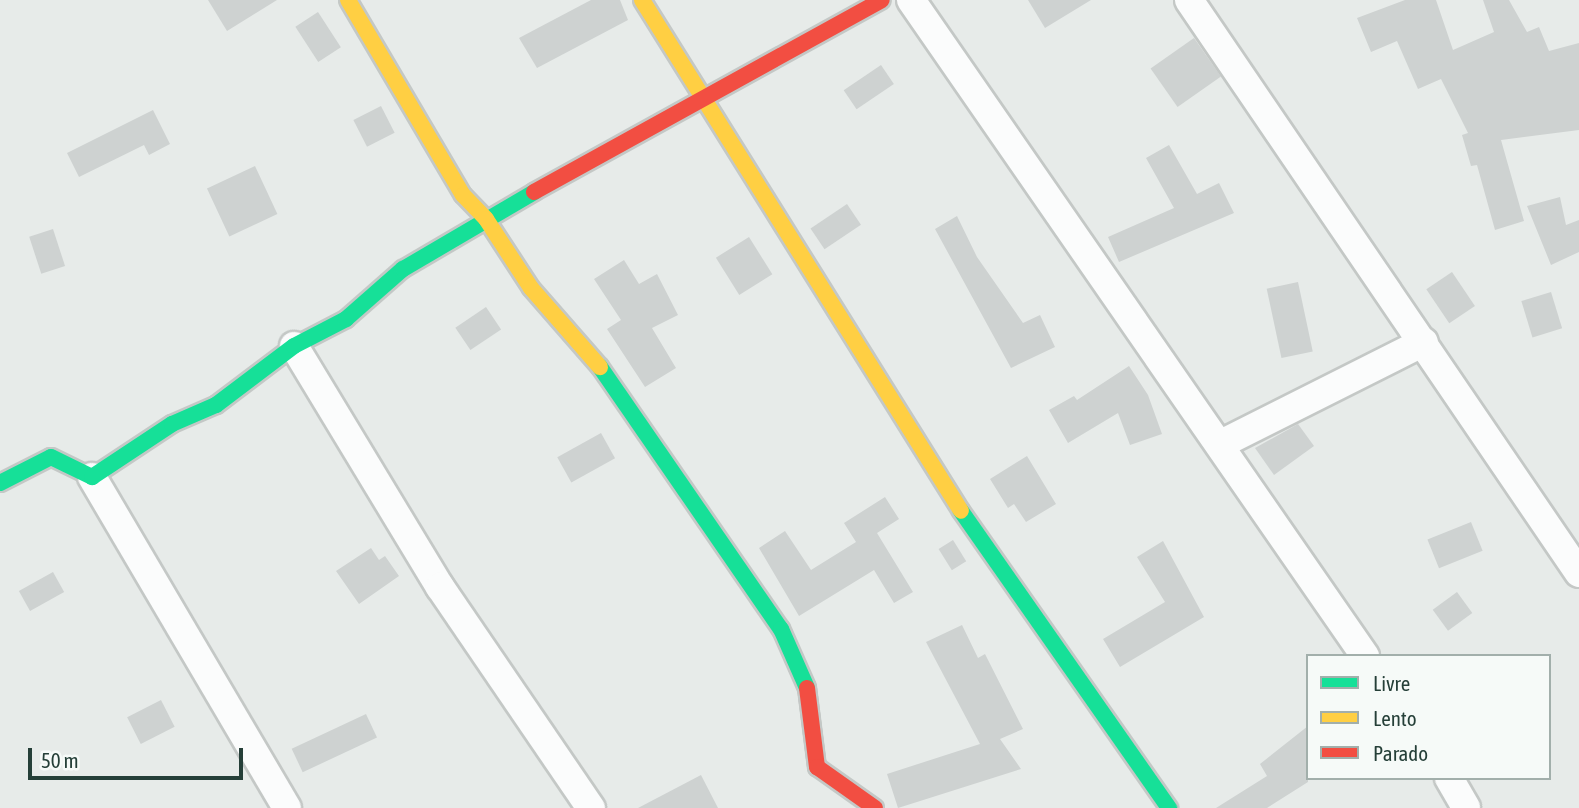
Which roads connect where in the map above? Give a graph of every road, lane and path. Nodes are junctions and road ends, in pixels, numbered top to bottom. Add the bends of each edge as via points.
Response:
1 (348, 0) edge
2 (642, 0) edge
3 (882, 0) edge
4 (911, 0) edge
5 (1189, 0) edge
6 (700, 96) junction
7 (486, 219) junction
8 (1424, 342) junction
9 (294, 346) junction
10 (1222, 444) junction
11 (92, 477) junction
12 (0, 483) edge
13 (1579, 573) edge
14 (1364, 654) edge
15 (1450, 780) edge
16 (287, 808) edge
17 (590, 808) edge
18 (874, 808) edge
19 (1169, 808) edge
20 (1466, 808) edge

1 - 7 street via 463,195
2 - 6 street
3 - 6 street
4 - 10 street
5 - 8 street
6 - 7 street
6 - 19 street via 984,549
7 - 9 street via 403,270 346,319
7 - 18 street via 531,288 594,359 781,629 811,698 817,767
8 - 10 street
8 - 13 street
9 - 11 street via 216,405 172,424
9 - 17 street via 419,554
10 - 14 street
11 - 12 street via 51,457
11 - 16 street
15 - 20 street

